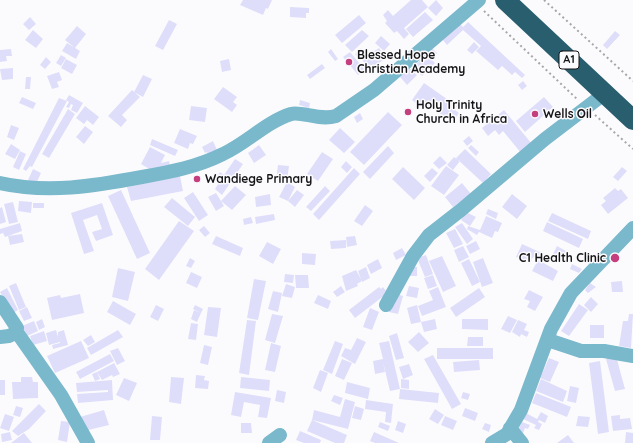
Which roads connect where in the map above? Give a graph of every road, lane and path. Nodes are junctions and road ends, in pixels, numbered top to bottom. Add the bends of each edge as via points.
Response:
1 (505, 0) edge
2 (513, 0) edge
3 (544, 0) edge
4 (477, 1) edge
5 (633, 81) edge
6 (604, 94) junction
7 (586, 107) junction
8 (633, 111) edge
9 (633, 120) edge
10 (633, 149) edge
11 (0, 183) edge
12 (633, 228) edge
13 (0, 302) edge
14 (386, 305) dead end
15 (16, 331) junction
16 (0, 336) edge
17 (548, 340) junction
18 (633, 356) edge
19 (510, 428) junction
20 (88, 443) edge
21 (492, 443) edge
22 (522, 443) edge

1 - 6 highway, A1
2 - 8 highway, A1
3 - 5 path
4 - 7 path
4 - 11 street via 374,90 336,116 316,118 293,113 280,118 225,153 203,163 174,171 63,189 31,189
6 - 7 street
6 - 9 highway, A1
7 - 10 path
7 - 14 street via 429,235 412,256
12 - 17 street via 571,293
13 - 15 street via 17,328
15 - 16 street via 10,336
15 - 20 street via 61,395
17 - 18 street via 581,351 604,351
17 - 19 street via 528,392
19 - 21 street via 505,436
19 - 22 street

